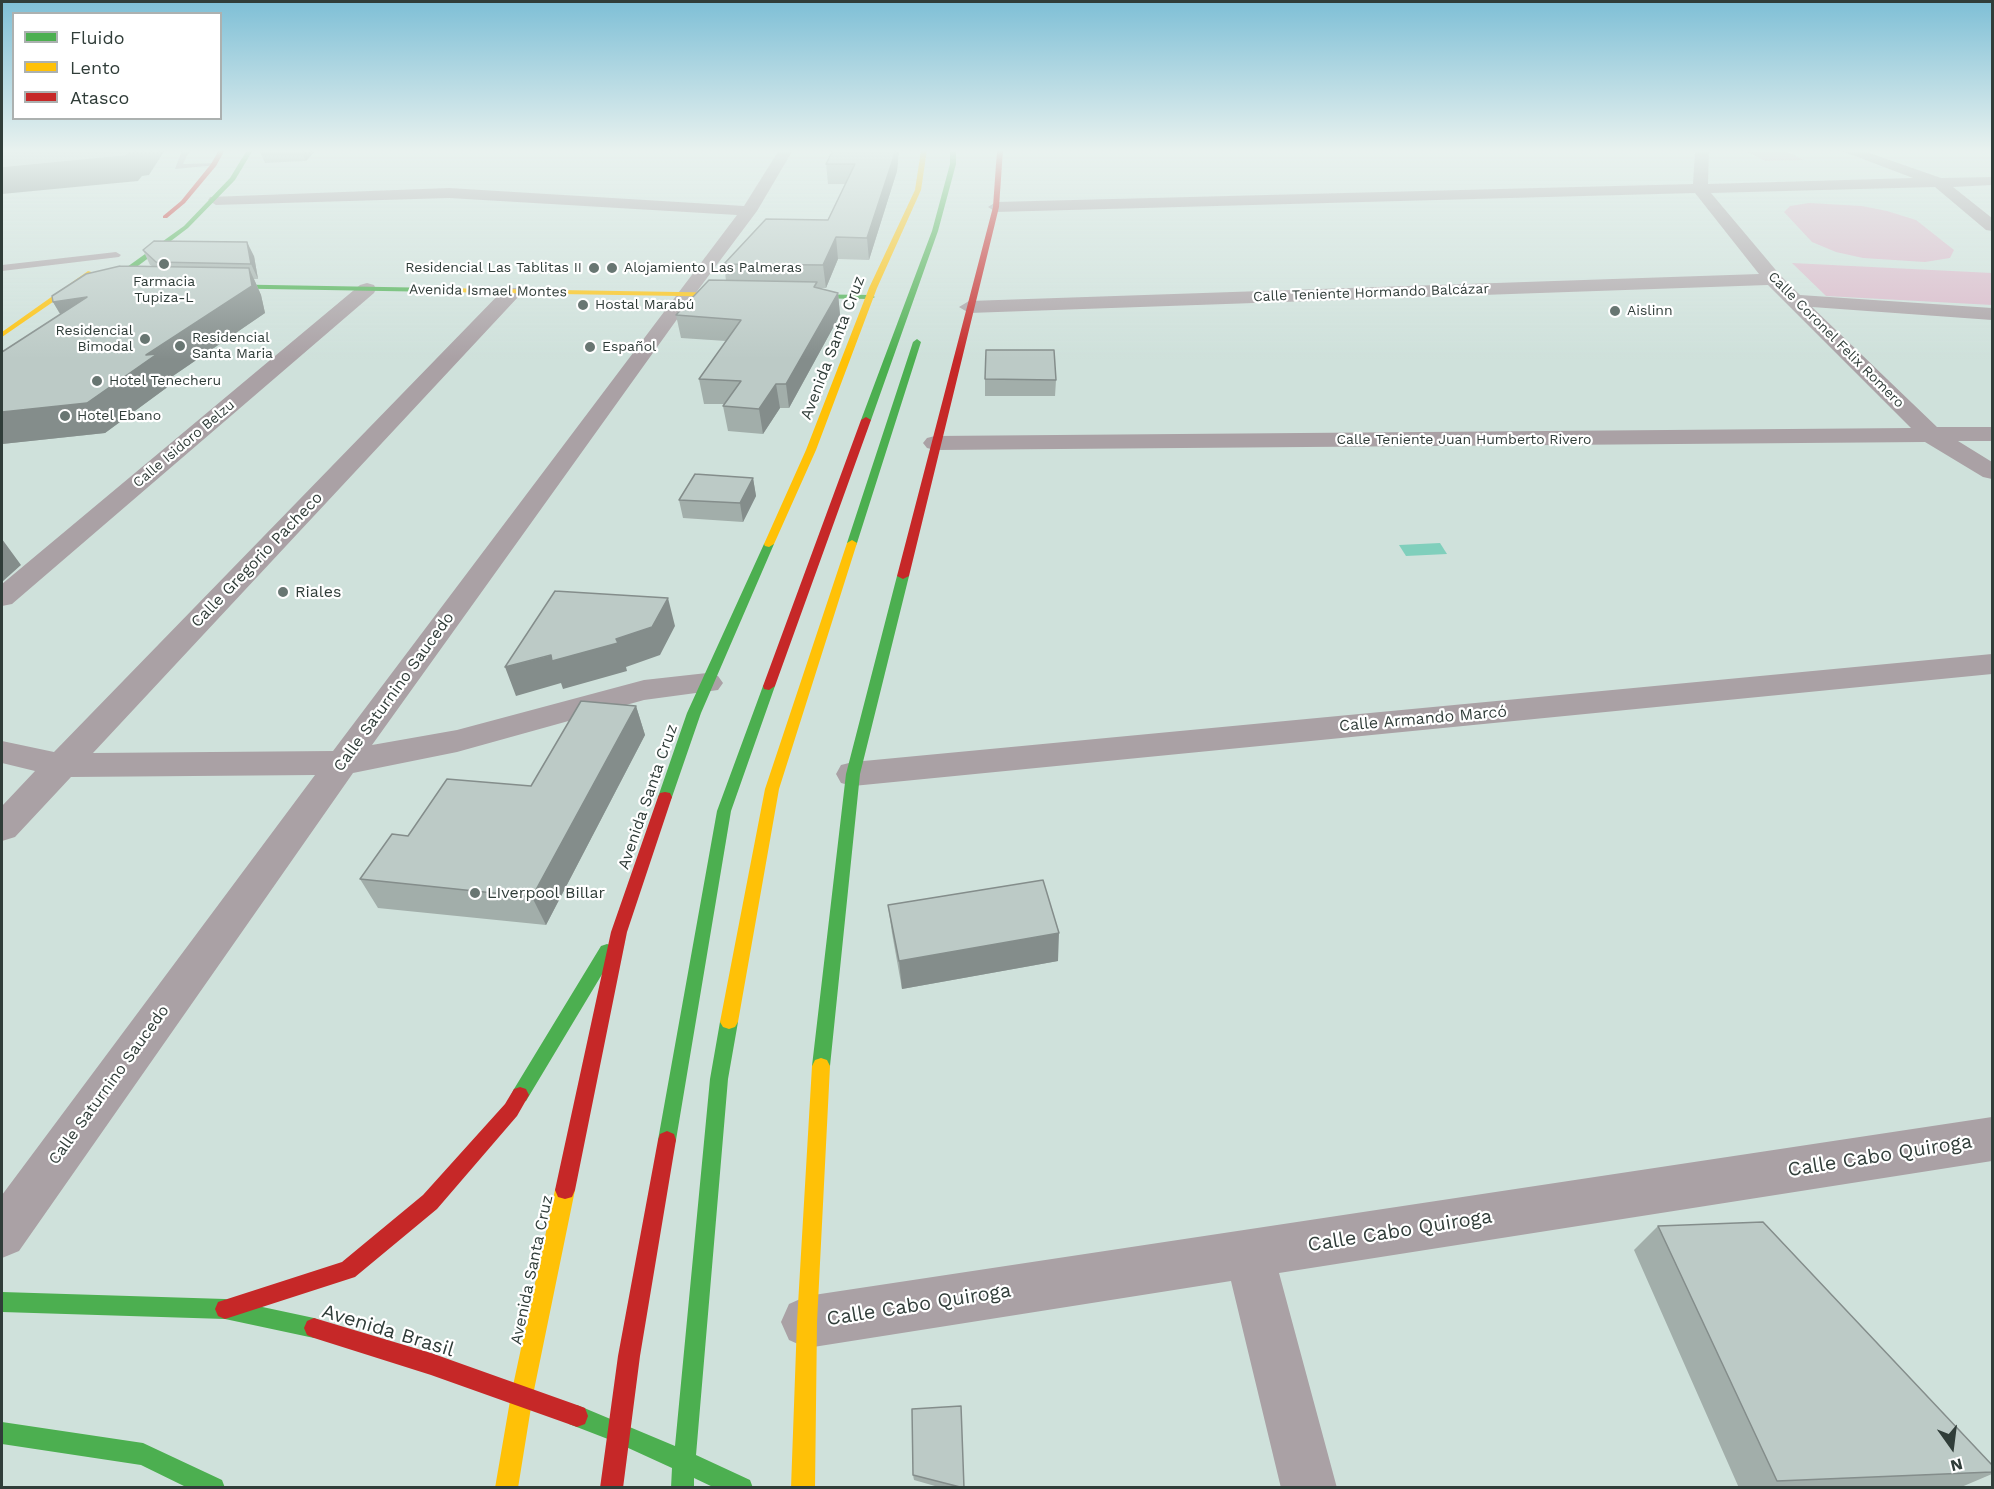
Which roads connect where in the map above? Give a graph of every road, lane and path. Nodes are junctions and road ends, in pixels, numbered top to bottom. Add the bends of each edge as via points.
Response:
1 (162, 219) edge
2 (194, 219) edge
3 (742, 219) edge
4 (905, 219) edge
5 (938, 219) edge
6 (993, 219) edge
7 (1724, 219) edge
8 (157, 224) dead end
9 (120, 252) joint
10 (2, 268) edge
11 (1773, 279) junction
12 (367, 289) junction
13 (688, 290) junction
14 (750, 291) edge
15 (782, 291) edge
16 (512, 292) junction
17 (872, 293) junction
18 (86, 300) edge
19 (1796, 300) junction
20 (969, 307) junction
21 (1992, 314) edge
22 (922, 323) dead end
23 (2, 335) edge
24 (1992, 434) edge
25 (1932, 436) junction
26 (935, 443) junction
27 (1992, 472) edge
28 (2, 598) edge
29 (1992, 664) edge
30 (707, 683) junction
31 (2, 752) edge
32 (342, 763) junction
33 (61, 765) junction
34 (853, 774) junction
35 (2, 828) edge
36 (619, 932) junction
37 (1992, 1139) edge
38 (2, 1234) edge
39 (1249, 1254) junction
40 (2, 1302) edge
41 (225, 1309) junction
42 (807, 1322) junction
43 (522, 1395) junction
44 (617, 1431) junction
45 (2, 1432) edge
46 (684, 1462) junction
47 (214, 1488) edge
48 (506, 1488) edge
49 (611, 1488) edge
50 (682, 1488) edge
51 (742, 1488) edge
52 (803, 1488) edge
53 (1310, 1488) edge

1 - 8 main road
2 - 18 main road via 133,278 105,287
3 - 13 street, Calle Saturnino Saucedo
4 - 17 main road, Avenida Santa Cruz
5 - 44 main road via 724,811
6 - 20 main road
7 - 11 street, Calle Coronel Felix Romero
9 - 10 lane
9 - 23 main road
11 - 19 street, Calle Coronel Felix Romero
11 - 20 street, Calle Teniente Hormando Balcázar
12 - 13 main road, Avenida Ismael Montes via 201,282
12 - 16 main road, Avenida Ismael Montes
12 - 28 street, Calle Isidoro Belzu
13 - 14 main road, Avenida Ismael Montes
13 - 16 main road, Avenida Ismael Montes
13 - 32 street, Calle Saturnino Saucedo
15 - 17 main road
16 - 33 street, Calle Gregorio Pacheco
17 - 30 main road, Avenida Santa Cruz via 811,450
19 - 21 street
19 - 25 street, Calle Coronel Felix Romero
20 - 26 main road
22 - 46 main road via 772,789 719,1078
24 - 25 street, Calle Teniente Juan Humberto Rivero
25 - 26 street, Calle Teniente Juan Humberto Rivero
25 - 27 street, Calle Coronel Felix Romero
26 - 34 main road
29 - 34 street, Calle Armando Marcó
30 - 32 street via 644,690 458,741
30 - 36 main road, Avenida Santa Cruz
31 - 33 street
32 - 33 street
32 - 38 street, Calle Saturnino Saucedo
33 - 35 street, Calle Gregorio Pacheco
34 - 42 main road via 823,1031
36 - 41 main road via 512,1110 430,1202 348,1270
36 - 43 main road, Avenida Santa Cruz
37 - 39 street, Calle Cabo Quiroga
39 - 42 street, Calle Cabo Quiroga
39 - 53 street
40 - 41 main road, Avenida Brasil
41 - 43 main road, Avenida Brasil via 358,1340
42 - 52 main road
43 - 44 main road, Avenida Brasil
43 - 48 main road, Avenida Santa Cruz
44 - 46 main road, Avenida Brasil
44 - 49 main road
45 - 47 main road via 143,1454
46 - 50 main road
46 - 51 main road, Avenida Brasil

